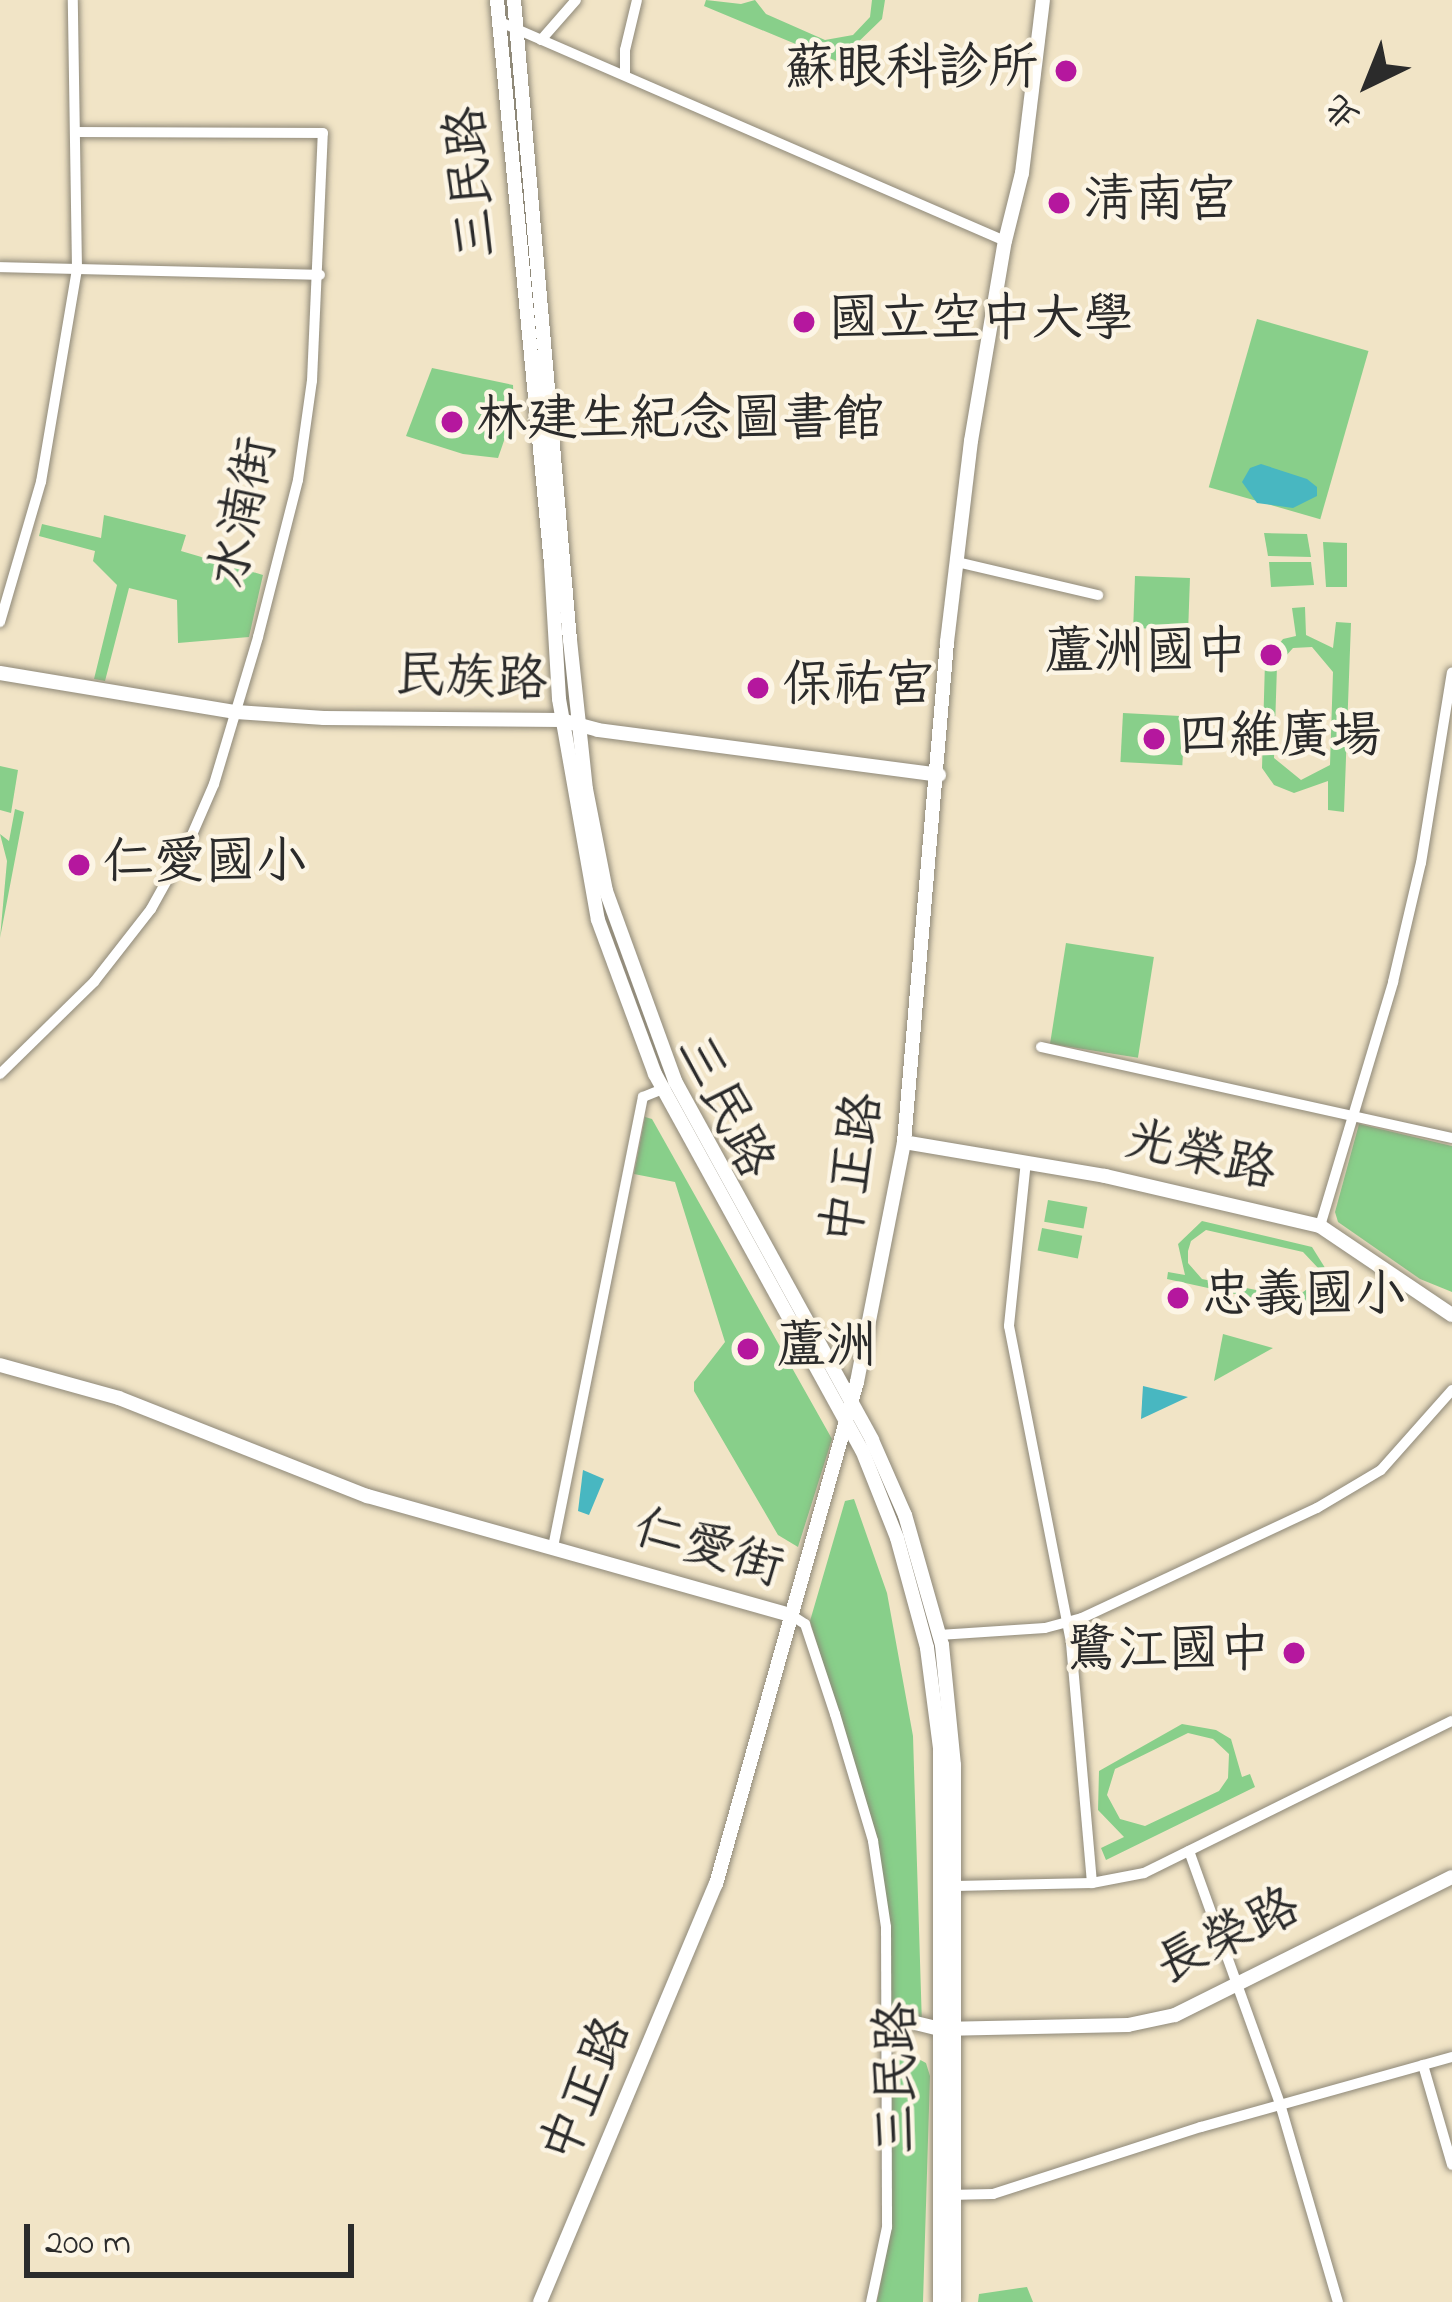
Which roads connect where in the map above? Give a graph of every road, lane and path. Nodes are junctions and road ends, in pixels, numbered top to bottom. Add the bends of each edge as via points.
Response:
1 (73, 0) edge
2 (496, 0) edge
3 (514, 0) edge
4 (576, 0) edge
5 (637, 0) edge
6 (1043, 0) edge
7 (498, 22) junction
8 (517, 30) junction
9 (541, 40) junction
10 (625, 73) junction
11 (77, 132) junction
12 (1005, 241) junction
13 (0, 267) edge
14 (76, 269) junction
15 (320, 275) junction
16 (957, 562) junction
17 (1098, 595) dead end
18 (0, 622) edge
19 (1452, 671) edge
20 (0, 674) edge
21 (236, 712) junction
22 (561, 720) junction
23 (580, 726) junction
24 (939, 775) junction
25 (1041, 1048) dead end
26 (2, 1068) edge
27 (669, 1085) junction
28 (1352, 1115) junction
29 (1452, 1138) edge
30 (904, 1142) junction
31 (1026, 1161) junction
32 (1320, 1226) junction
33 (1452, 1315) edge
34 (0, 1365) edge
35 (1452, 1390) edge
36 (852, 1403) junction
37 (847, 1419) junction
38 (553, 1546) junction
39 (791, 1615) junction
40 (1066, 1622) junction
41 (939, 1635) junction
42 (1452, 1721) edge
43 (1189, 1851) junction
44 (1452, 1877) edge
45 (1092, 1883) junction
46 (955, 1886) junction
47 (1239, 1983) junction
48 (887, 2016) junction
49 (946, 2029) junction
50 (1452, 2057) edge
51 (1423, 2065) junction
52 (1280, 2104) junction
53 (1452, 2165) edge
54 (945, 2195) junction
55 (946, 2221) junction
56 (540, 2302) edge
57 (872, 2302) edge
58 (940, 2302) edge
59 (954, 2302) edge
60 (1337, 2302) edge

1 - 11 street
2 - 7 street, 三民路
3 - 8 street, 三民路
4 - 9 street
5 - 10 street
6 - 12 street, 中正路 via 1022,173
7 - 8 street
7 - 22 street, 三民路
8 - 9 street
8 - 23 street, 三民路
9 - 10 street
10 - 12 street
11 - 14 street
11 - 15 street, 水湳街 via 323,134
12 - 16 street, 中正路
13 - 14 street
14 - 15 street
14 - 18 street via 41,482
15 - 21 street, 水湳街 via 298,480
16 - 17 street
16 - 24 street, 中正路
19 - 28 street via 1421,862
20 - 21 street, 民族路
21 - 22 street, 民族路
21 - 26 street, 水湳街 via 214,784 152,909 94,982
22 - 23 street, 民族路
22 - 27 street, 三民路 via 598,920
23 - 24 street, 民族路
23 - 27 street, 三民路 via 606,891
24 - 30 street, 中正路
25 - 28 street
27 - 36 street, 三民路
27 - 37 street, 三民路
27 - 38 street via 643,1097
28 - 29 street
28 - 32 street
30 - 31 street, 光榮路
30 - 36 street, 中正路
31 - 32 street, 光榮路
31 - 40 street via 1009,1327
32 - 33 street, 光榮路
34 - 38 street, 仁愛街 via 119,1398 368,1496
35 - 40 street via 1365,1480
36 - 37 street, 中正路
36 - 41 street, 三民路 via 905,1515
37 - 39 street, 中正路
37 - 49 street, 三民路 via 897,1538 927,1648 940,1748
38 - 39 street, 仁愛街
39 - 48 street, 仁愛街 via 805,1624 873,1841 886,1927
39 - 56 street, 中正路 via 716,1884
40 - 41 street
40 - 45 street
41 - 46 street, 三民路 via 953,1738
42 - 43 street
43 - 45 street via 1144,1873
43 - 47 street
44 - 47 street, 長榮路
45 - 46 street
46 - 49 street, 三民路
47 - 49 street, 長榮路 via 1174,2014 1128,2024
47 - 52 street
48 - 49 street, 長榮路
48 - 57 street, 仁愛街 via 886,2227
49 - 54 street, 三民路
50 - 51 street
51 - 52 street
51 - 53 street
52 - 54 street via 993,2194
52 - 60 street
54 - 55 street, 三民路
55 - 58 street
55 - 59 street

